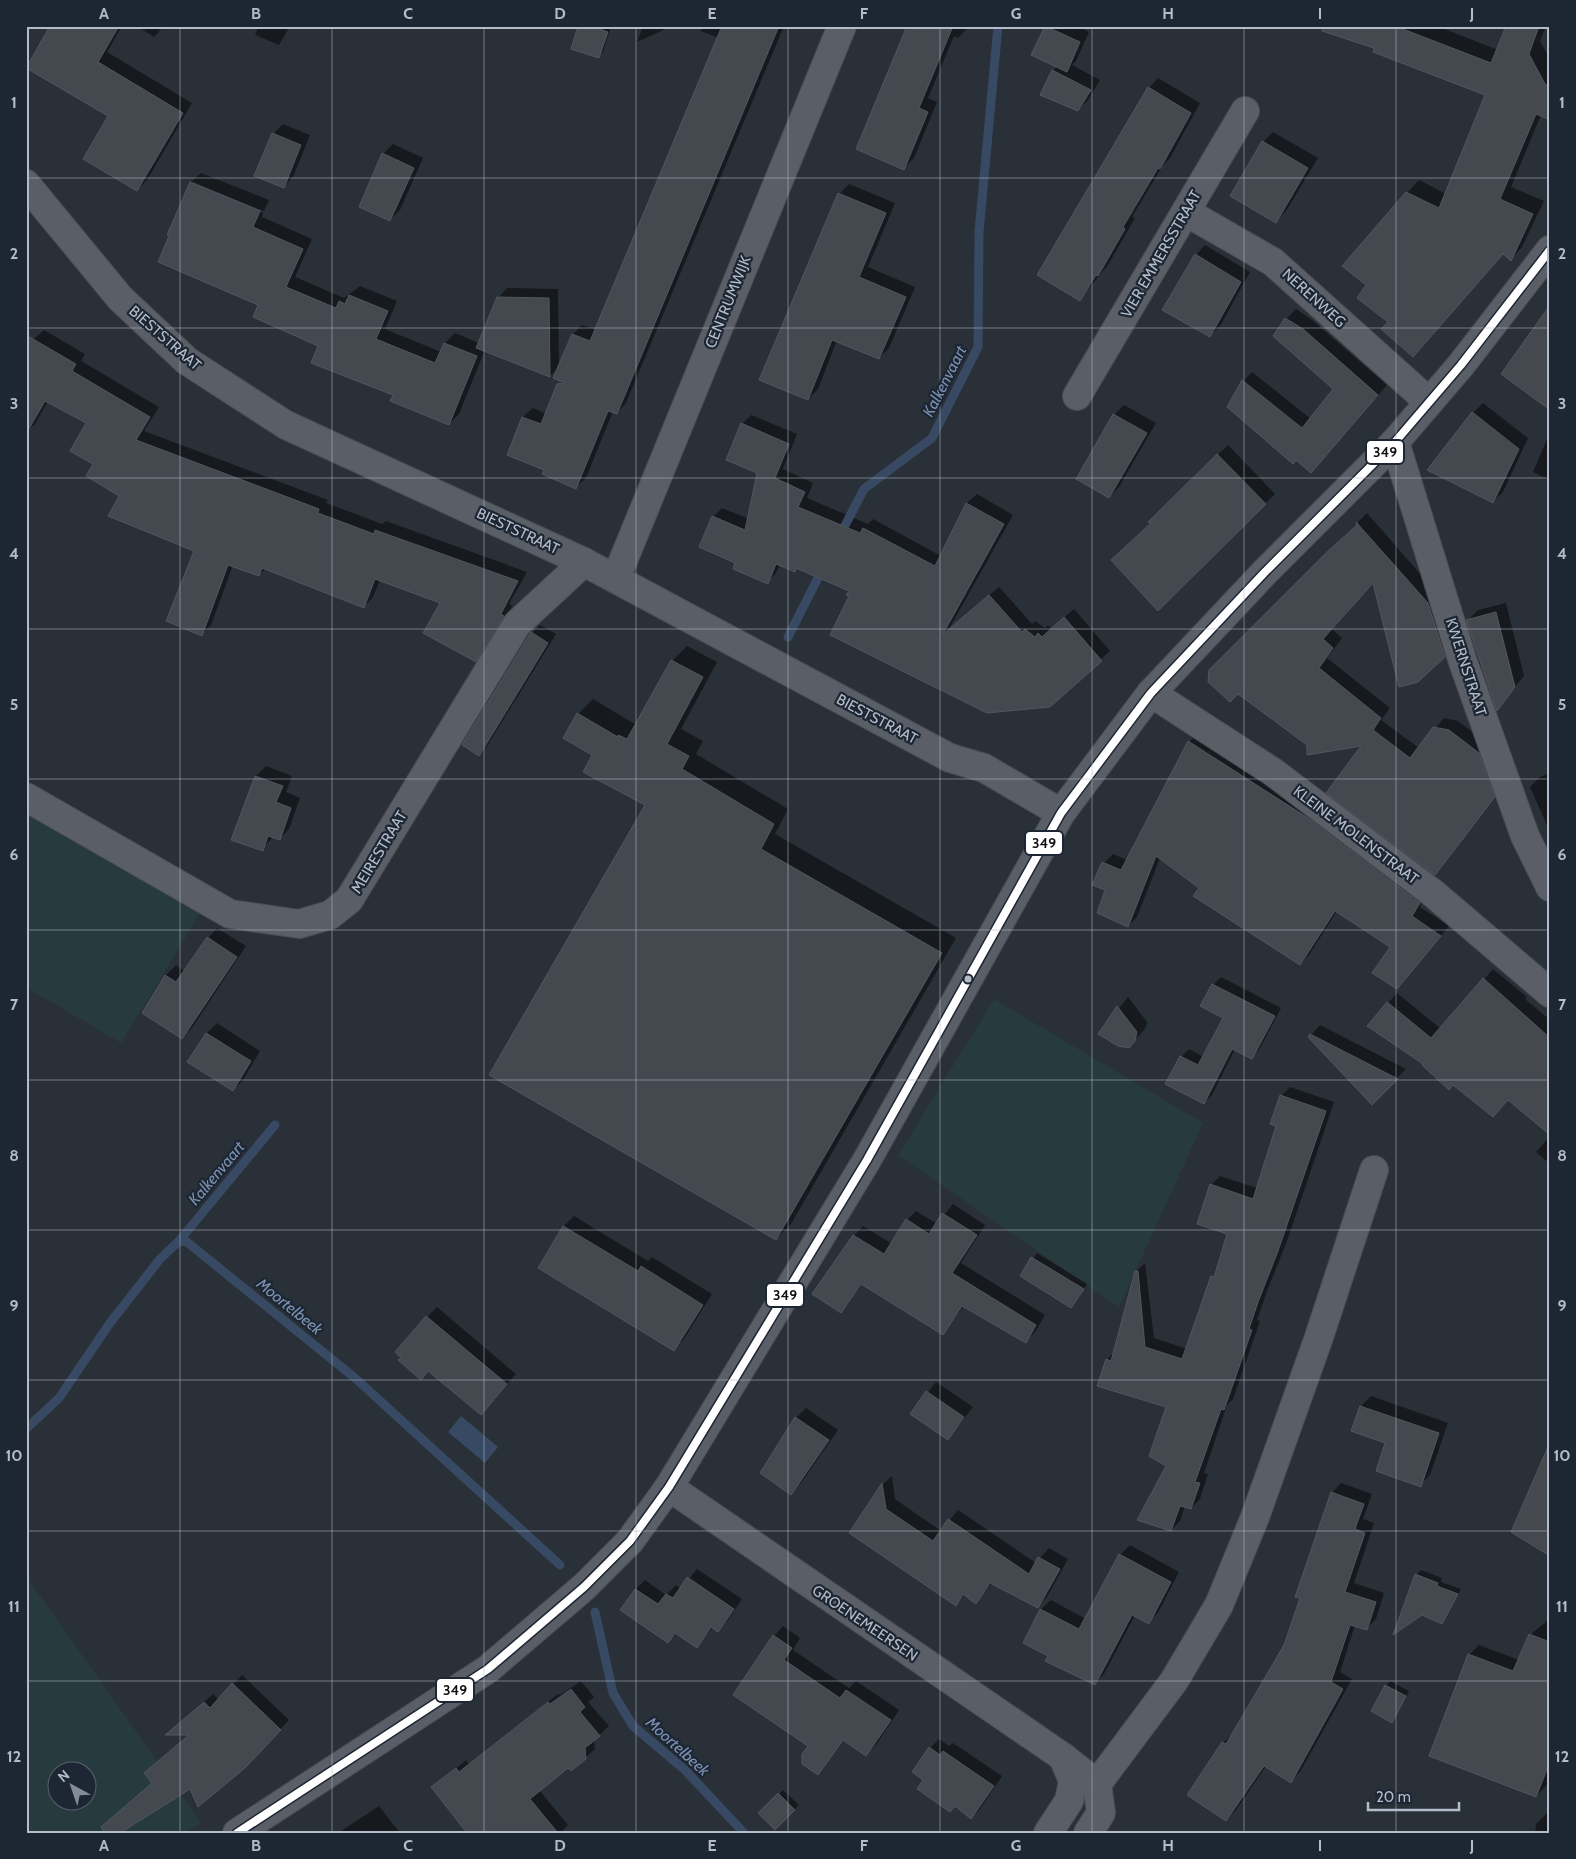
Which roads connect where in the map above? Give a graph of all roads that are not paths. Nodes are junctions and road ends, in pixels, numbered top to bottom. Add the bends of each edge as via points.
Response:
1 (842, 26) edge
2 (1245, 111) dead end
3 (26, 184) edge
4 (1186, 212) junction
5 (1550, 250) edge
6 (1077, 396) dead end
7 (1429, 402) junction
8 (1395, 442) junction
9 (584, 562) junction
10 (616, 578) junction
11 (1151, 693) junction
12 (26, 797) edge
13 (1061, 814) junction
14 (1550, 887) edge
15 (1550, 994) edge
16 (1374, 1170) dead end
17 (669, 1487) junction
18 (1063, 1757) junction
19 (1097, 1784) junction
20 (237, 1833) edge
21 (1048, 1833) edge
22 (1088, 1833) edge

1 - 10 street, CENTRUMWIJK
2 - 4 street, VIER EMMERSSTRAAT
3 - 9 street, BIESTSTRAAT via 120,298 187,361 286,425
4 - 6 street, VIER EMMERSSTRAAT
4 - 7 street, NERENWEG via 1273,262
5 - 7 street
7 - 8 street
8 - 11 street via 1265,572
8 - 14 street, KWERNSTRAAT via 1466,671 1524,836
9 - 10 street, BIESTSTRAAT
9 - 12 street, MEIRESTRAAT via 517,624 350,900 330,915 299,924 230,914
10 - 13 street, BIESTSTRAAT via 950,758 984,768
11 - 13 street
11 - 15 street, KLEINE MOLENSTRAAT via 1273,772 1434,894
13 - 17 street via 867,1160
16 - 19 street via 1255,1517 1219,1605 1174,1682
17 - 18 street, GROENEMEERSEN
17 - 20 street via 630,1541 591,1580 488,1669
18 - 19 street, GROENEMEERSEN
18 - 21 street via 1073,1781 1070,1801
19 - 22 street via 1101,1813

